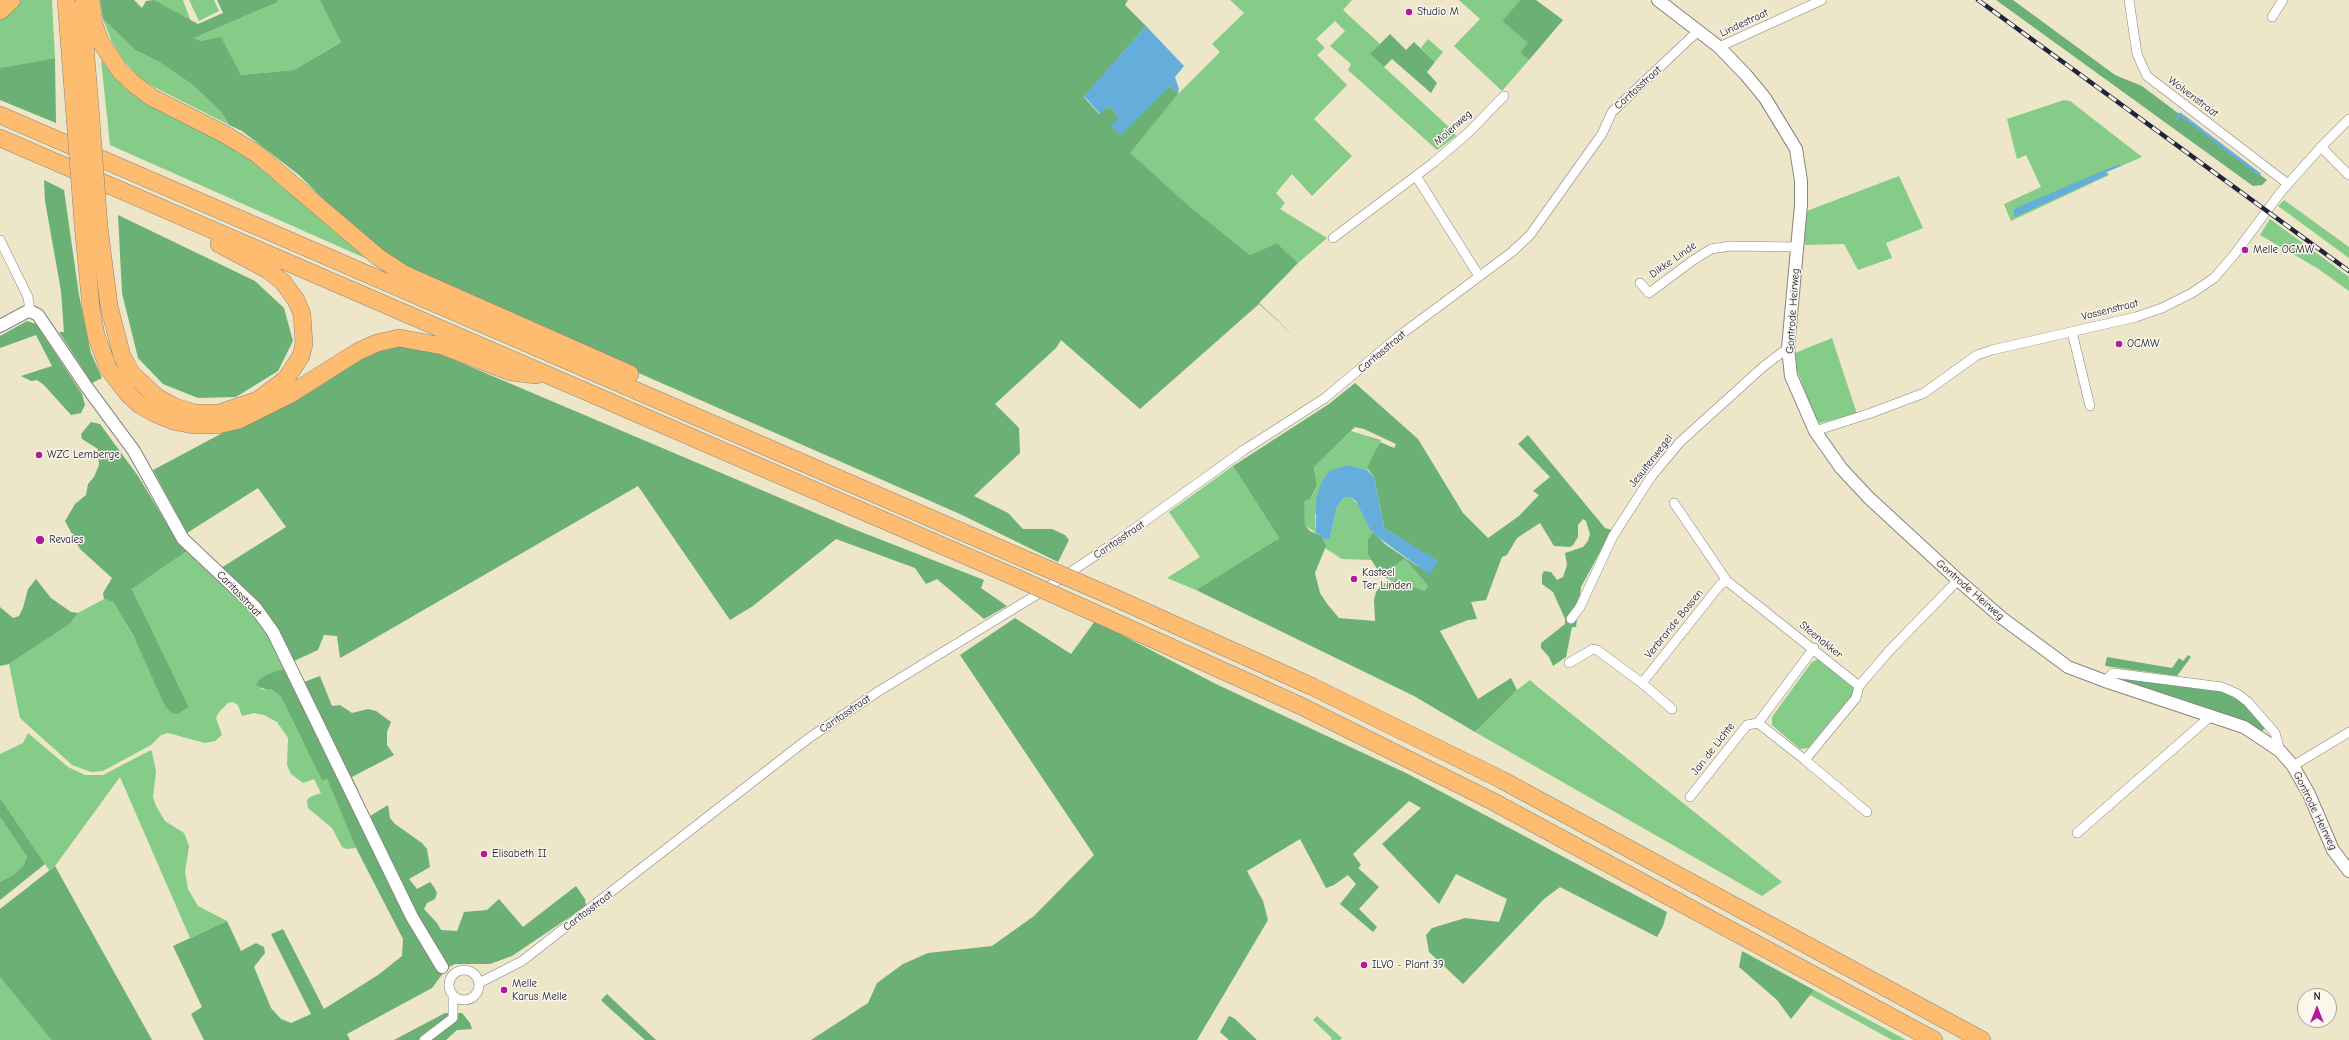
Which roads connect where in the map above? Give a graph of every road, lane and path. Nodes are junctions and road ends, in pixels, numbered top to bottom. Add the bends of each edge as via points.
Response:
1 (12, 0) edge
2 (66, 0) edge
3 (81, 0) edge
4 (91, 0) edge
5 (1658, 0) edge
6 (1822, 0) edge
7 (2129, 0) edge
8 (2283, 0) edge
9 (0, 11) edge
10 (2272, 17) dead end
11 (1698, 31) junction
12 (1719, 48) junction
13 (1504, 96) dead end
14 (0, 115) edge
15 (83, 119) junction
16 (2349, 119) edge
17 (0, 138) edge
18 (2321, 147) junction
19 (0, 149) edge
20 (2349, 175) edge
21 (1416, 176) junction
22 (2288, 184) junction
23 (91, 225) junction
24 (1333, 238) dead end
25 (0, 240) edge
26 (1798, 247) junction
27 (1478, 276) junction
28 (1640, 284) dead end
29 (30, 311) junction
30 (0, 326) edge
31 (2072, 332) junction
32 (1788, 348) junction
33 (554, 376) junction
34 (2090, 406) dead end
35 (1815, 431) junction
36 (1674, 503) dead end
37 (1008, 551) junction
38 (1958, 580) junction
39 (1727, 581) junction
40 (1571, 619) dead end
41 (1814, 648) junction
42 (1569, 663) dead end
43 (2105, 681) junction
44 (1642, 684) junction
45 (1859, 686) junction
46 (1672, 709) dead end
47 (2212, 715) junction
48 (1758, 723) junction
49 (2349, 732) edge
50 (2280, 751) junction
51 (1805, 760) junction
52 (2293, 766) junction
53 (1690, 797) dead end
54 (1867, 812) dead end
55 (2077, 833) dead end
56 (2349, 871) edge
57 (442, 967) joint
58 (452, 974) junction
59 (479, 983) junction
60 (453, 996) junction
61 (424, 1040) edge
62 (1934, 1040) edge
63 (1982, 1040) edge

1 - 9 highway
2 - 15 highway
3 - 15 highway
4 - 37 highway via 94,24 100,41 120,71 134,84 151,96 257,154 378,257 404,274 960,520
5 - 11 street, Gontrode Heirweg
6 - 12 street, Lindestraat
7 - 22 street, Wolvenstraat via 2137,54 2147,76
8 - 10 street
11 - 12 street, Gontrode Heirweg
11 - 27 street, Caritasstraat via 1612,112 1599,138 1530,235
12 - 26 street, Gontrode Heirweg via 1765,98 1796,149 1801,181
13 - 21 street, Molenweg via 1468,133
14 - 37 highway
15 - 23 highway, bridge
16 - 18 street, Vossenstraat
17 - 33 highway
18 - 20 street
18 - 22 street, Vossenstraat
19 - 23 highway via 188,230 268,270 283,282 296,300 302,314 304,331 301,356 286,379 258,400 219,413 195,413 175,407 140,384 122,356
21 - 24 street, Molenweg
21 - 27 street
22 - 31 street, Vossenstraat via 2219,272 2192,293 2162,308
23 - 33 highway via 91,308 96,336 108,368 120,386 140,405 173,421 193,425 217,425 239,420 283,398 357,352 377,343 399,338 443,346 510,372
25 - 29 street via 28,297
26 - 28 street, Dikke Linde via 1730,246 1711,249 1649,293
26 - 32 street, Gontrode Heirweg
27 - 59 street, Caritasstraat via 1325,398 1244,450 1034,597 879,691 809,738 522,960
29 - 30 street
29 - 57 street, Caritasstraat via 41,319 134,451 183,539 255,607 273,632 412,917
31 - 34 street
31 - 35 street, Vossenstraat via 1977,355 1924,393
32 - 35 street, Gontrode Heirweg via 1791,376
32 - 40 street, Jesuitenwegel via 1764,366 1680,442 1651,477 1613,536 1580,606
33 - 62 highway, bridge via 1017,578 1301,706 1492,801
35 - 38 street, Gontrode Heirweg via 1840,468
36 - 39 street, Steenakker
37 - 63 highway, bridge via 1313,687 1502,780
38 - 43 street, Gontrode Heirweg via 2002,618 2068,666
38 - 45 street
39 - 41 street, Steenakker
39 - 44 street, Verbrande Bossen via 1720,585
41 - 45 street, Steenakker
41 - 48 street
42 - 44 street via 1592,649 1598,650
43 - 47 street, Gontrode Heirweg
43 - 50 street, Gontrode Heirweg via 2113,673 2222,687 2238,694 2275,732
44 - 46 street
45 - 51 street via 1856,698
47 - 50 street, Gontrode Heirweg via 2244,726
47 - 55 street
48 - 51 street
48 - 53 street, Jan de Lichte via 1747,724
49 - 52 street
50 - 52 street, Gontrode Heirweg
51 - 54 street
52 - 56 street, Gontrode Heirweg via 2309,794 2333,850
57 - 58 street
58 - 59 street via 461,970 472,972
58 - 60 street via 449,983
59 - 60 street via 479,990 471,998 460,1000
60 - 61 street via 453,1018

